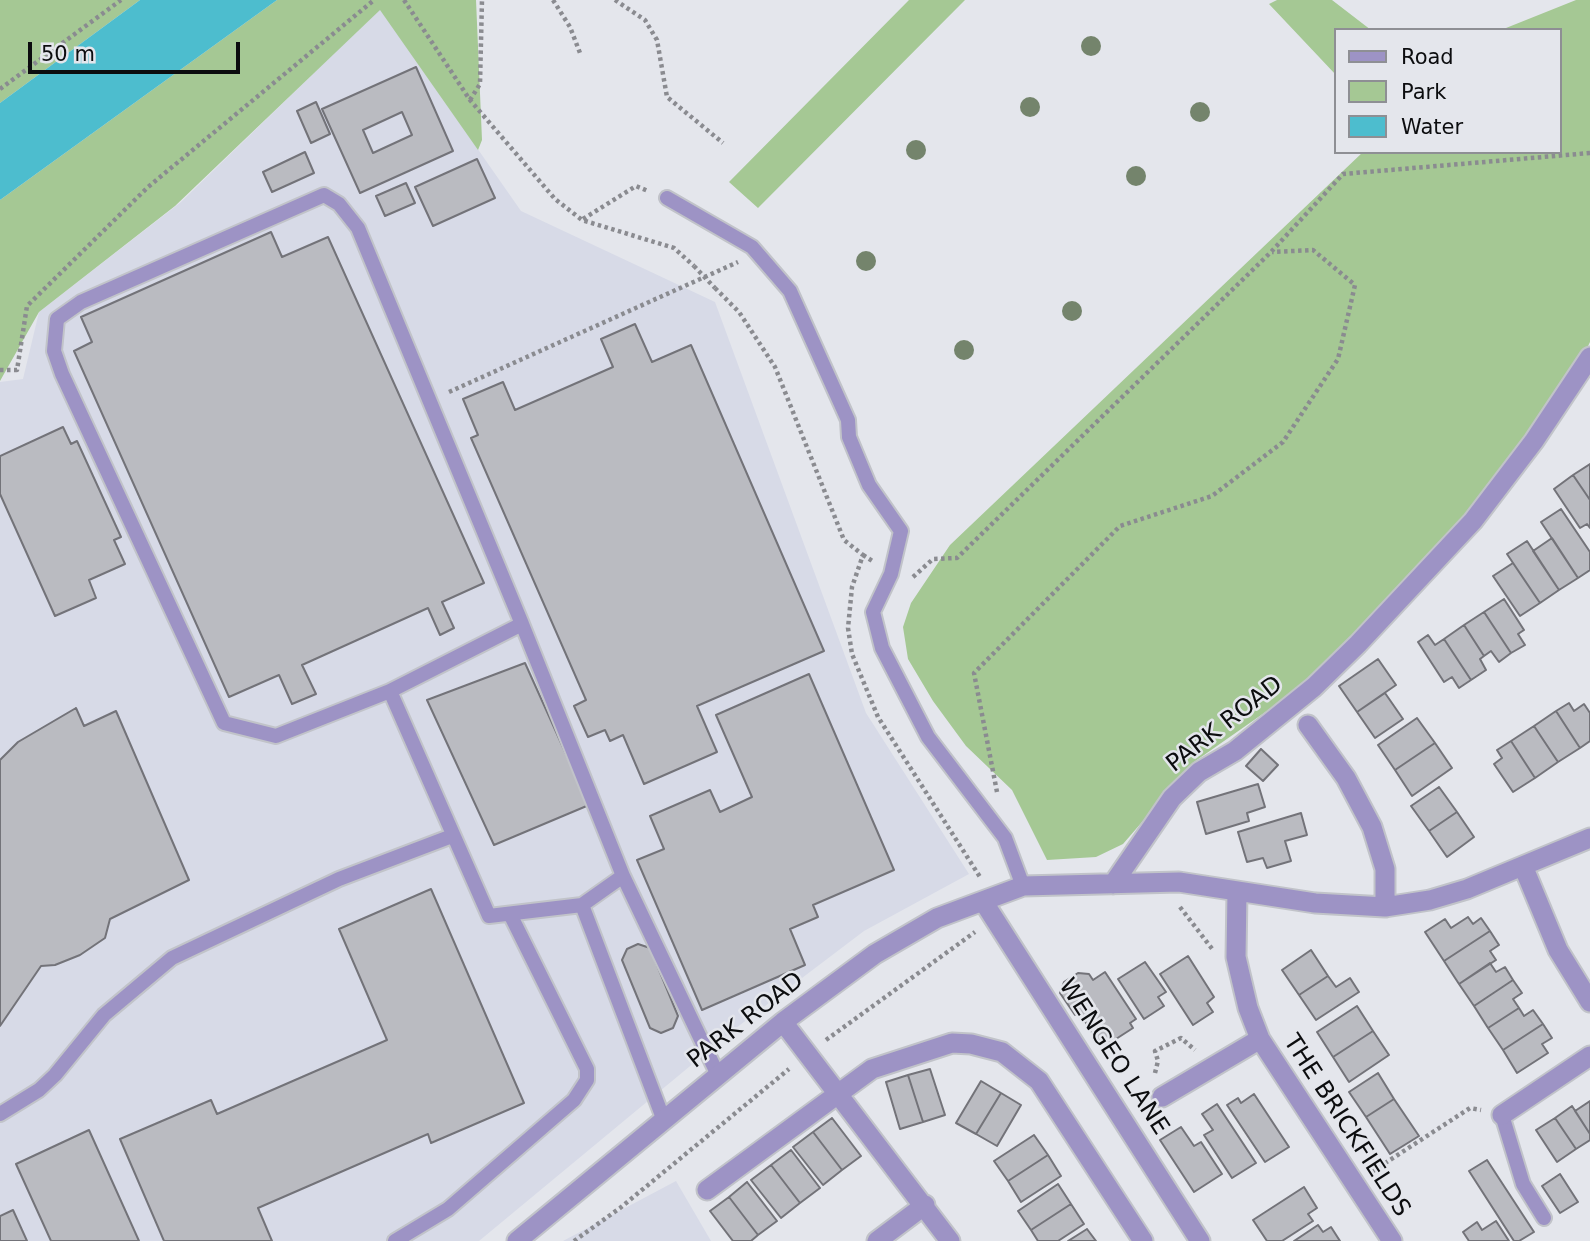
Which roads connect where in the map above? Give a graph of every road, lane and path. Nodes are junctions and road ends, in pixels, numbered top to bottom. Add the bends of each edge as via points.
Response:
1 (121, 0) edge
2 (374, 0) edge
3 (404, 0) edge
4 (482, 0) edge
5 (553, 0) edge
6 (615, 0) edge
7 (580, 53) dead end
8 (0, 89) edge
9 (470, 100) junction
10 (723, 143) dead end
11 (1590, 153) edge
12 (667, 198) joint
13 (582, 220) junction
14 (1271, 252) junction
15 (758, 253) junction
16 (1590, 357) edge
17 (0, 370) edge
18 (430, 401) junction
19 (863, 555) junction
20 (891, 574) junction
21 (522, 624) junction
22 (390, 691) junction
23 (1308, 725) dead end
24 (986, 811) junction
25 (452, 836) junction
26 (1590, 838) edge
27 (1523, 866) junction
28 (623, 876) junction
29 (1114, 884) junction
30 (1023, 886) junction
31 (1237, 892) junction
32 (988, 900) junction
33 (582, 905) junction
34 (1385, 907) junction
35 (510, 914) junction
36 (1590, 1002) edge
37 (783, 1022) junction
38 (1260, 1039) junction
39 (1590, 1056) edge
40 (717, 1073) junction
41 (838, 1094) junction
42 (1162, 1097) dead end
43 (0, 1114) edge
44 (1502, 1115) junction
45 (663, 1118) junction
46 (1354, 1184) junction
47 (708, 1190) dead end
48 (925, 1205) junction
49 (1544, 1218) dead end
50 (521, 1240) edge
51 (395, 1241) edge
52 (877, 1241) edge
53 (950, 1241) edge
54 (1143, 1241) edge
55 (1200, 1241) edge
56 (1392, 1241) edge

1 - 8 path
2 - 17 path via 148,187 27,306 18,370
3 - 9 path
4 - 9 path via 480,84
5 - 7 path
6 - 10 path via 645,20 657,40 667,97
9 - 13 path via 555,199
11 - 14 path via 1343,174
12 - 13 path via 636,186
12 - 15 lane
13 - 19 path, bridge via 674,248 739,312 775,367 844,540
14 - 20 path via 957,558 933,559 906,583
14 - 24 path via 1313,250 1355,285 1338,359 1283,442 1212,496 1120,526 974,673 998,790
15 - 18 path
15 - 20 lane via 790,291 848,420 849,437 869,485 901,531
16 - 29 street, PARK ROAD via 1473,521 1314,687 1181,790
18 - 21 lane
18 - 22 lane via 358,228 339,204 324,195 81,302 57,319 54,351 62,374 224,723 276,736
19 - 20 path
19 - 32 path via 852,587 848,628 852,654 878,717
20 - 24 lane via 873,612 882,648 928,737
21 - 22 lane
21 - 28 lane
22 - 25 lane
23 - 34 street via 1346,778 1372,827 1385,869
24 - 30 lane via 1004,838
25 - 35 lane via 489,916
25 - 43 lane via 339,879 172,958 104,1015 39,1090
26 - 27 street
27 - 34 street via 1430,900
27 - 36 street via 1558,950
28 - 33 lane
28 - 40 lane
29 - 30 street, PARK ROAD
29 - 31 street via 1179,882
30 - 32 street, PARK ROAD
31 - 34 street
31 - 38 street, THE BRICKFIELDS via 1239,970
32 - 37 street, PARK ROAD via 936,918 875,954
32 - 55 street, WENGEO LANE
33 - 35 lane
33 - 45 lane
35 - 51 lane via 587,1069 587,1080 574,1100 457,1202
37 - 40 street, PARK ROAD
37 - 41 street
38 - 42 street, THE BRICKFIELDS
38 - 46 street, THE BRICKFIELDS
39 - 44 street
40 - 45 street, PARK ROAD
41 - 47 street
41 - 48 street
41 - 54 street via 872,1069 952,1043 1002,1052 1038,1081
44 - 46 path via 1470,1108
44 - 49 lane via 1523,1184
45 - 50 street, PARK ROAD
46 - 56 street, THE BRICKFIELDS
48 - 52 street
48 - 53 street

